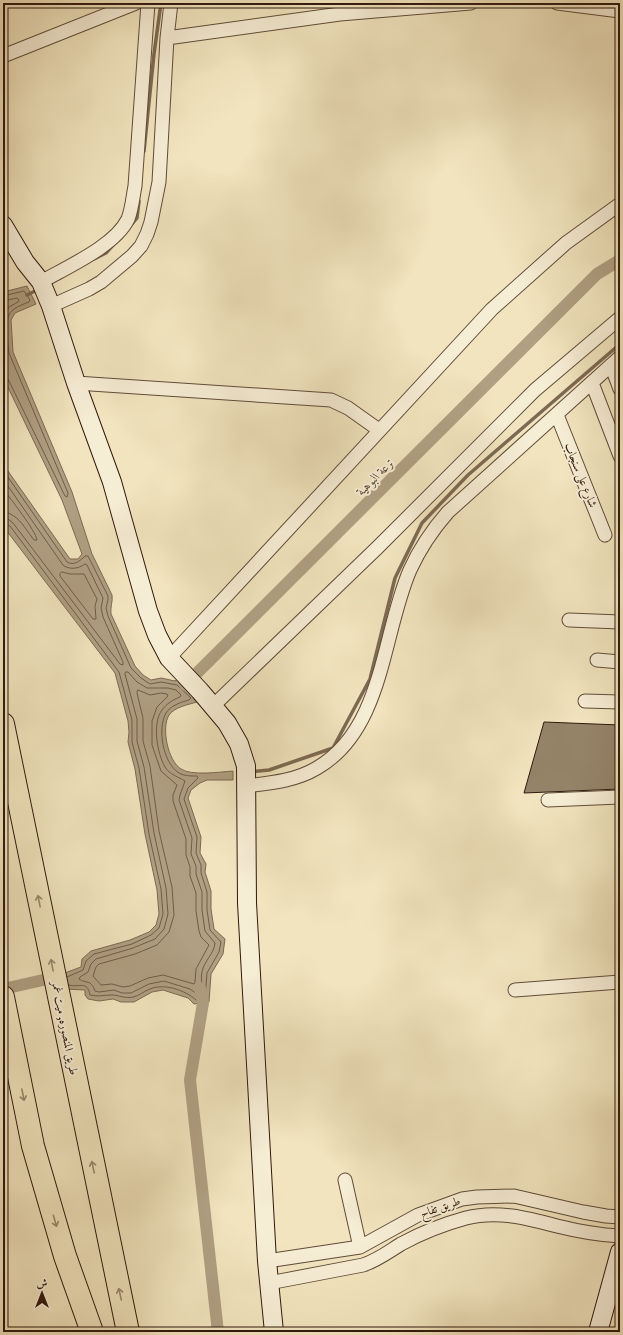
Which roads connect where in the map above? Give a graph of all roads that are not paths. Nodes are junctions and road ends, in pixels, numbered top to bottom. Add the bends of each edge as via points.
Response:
1 (136, 3) edge
2 (148, 3) edge
3 (171, 3) edge
4 (471, 3) edge
5 (556, 3) edge
6 (605, 6) edge
7 (620, 12) edge
8 (167, 38) junction
9 (3, 56) edge
10 (620, 204) edge
11 (3, 225) edge
12 (46, 293) junction
13 (620, 318) edge
14 (615, 361) edge
15 (76, 383) junction
16 (592, 383) junction
17 (620, 389) edge
18 (557, 415) junction
19 (379, 430) junction
20 (620, 456) edge
21 (605, 535) dead end
22 (569, 620) dead end
23 (620, 622) edge
24 (597, 660) dead end
25 (620, 662) edge
26 (175, 665) junction
27 (585, 701) dead end
28 (620, 702) edge
29 (213, 706) junction
30 (5, 735) edge
31 (246, 777) junction
32 (620, 797) edge
33 (548, 800) dead end
34 (620, 982) edge
35 (514, 990) dead end
36 (3, 998) edge
37 (9, 1047) edge
38 (345, 1180) dead end
39 (620, 1217) edge
40 (620, 1236) edge
41 (360, 1247) junction
42 (620, 1252) edge
43 (267, 1261) junction
44 (269, 1282) junction
45 (92, 1332) edge
46 (128, 1332) edge
47 (274, 1332) edge
48 (598, 1332) edge

1 - 9 street
2 - 12 street via 135,186 128,219 121,229
3 - 8 street
4 - 8 street via 340,14
5 - 6 street
6 - 7 street
8 - 12 street via 159,182 147,234 132,256 106,279 89,289
10 - 19 street via 566,243 492,309
11 - 12 street
12 - 15 street
13 - 29 street via 535,390 378,547
14 - 16 street
14 - 17 street
15 - 19 street via 331,400
15 - 26 street via 112,482 148,611 157,635
16 - 18 street
16 - 20 street
18 - 21 street, شارع على سنجاب
18 - 31 street via 448,512 433,529 408,576 368,708 346,745 330,760 298,777 283,781
19 - 26 street
22 - 23 street
24 - 25 street
26 - 29 street
27 - 28 street
29 - 31 street via 239,744
46 -> 30 highway, طريق المنصوره, ميت غمر
31 - 43 street via 247,902
32 - 33 street
34 - 35 street
36 - 37 highway
37 -> 45 highway via 33,1146 65,1256
38 - 41 street
39 - 41 street, طريق تفاح via 583,1212 514,1196 477,1197 462,1199 418,1215
40 - 44 street, طريق تفاح via 512,1215 479,1215 425,1232 364,1265
41 - 43 street, طريق تفاح
42 - 48 street
43 - 44 street
44 - 47 street

